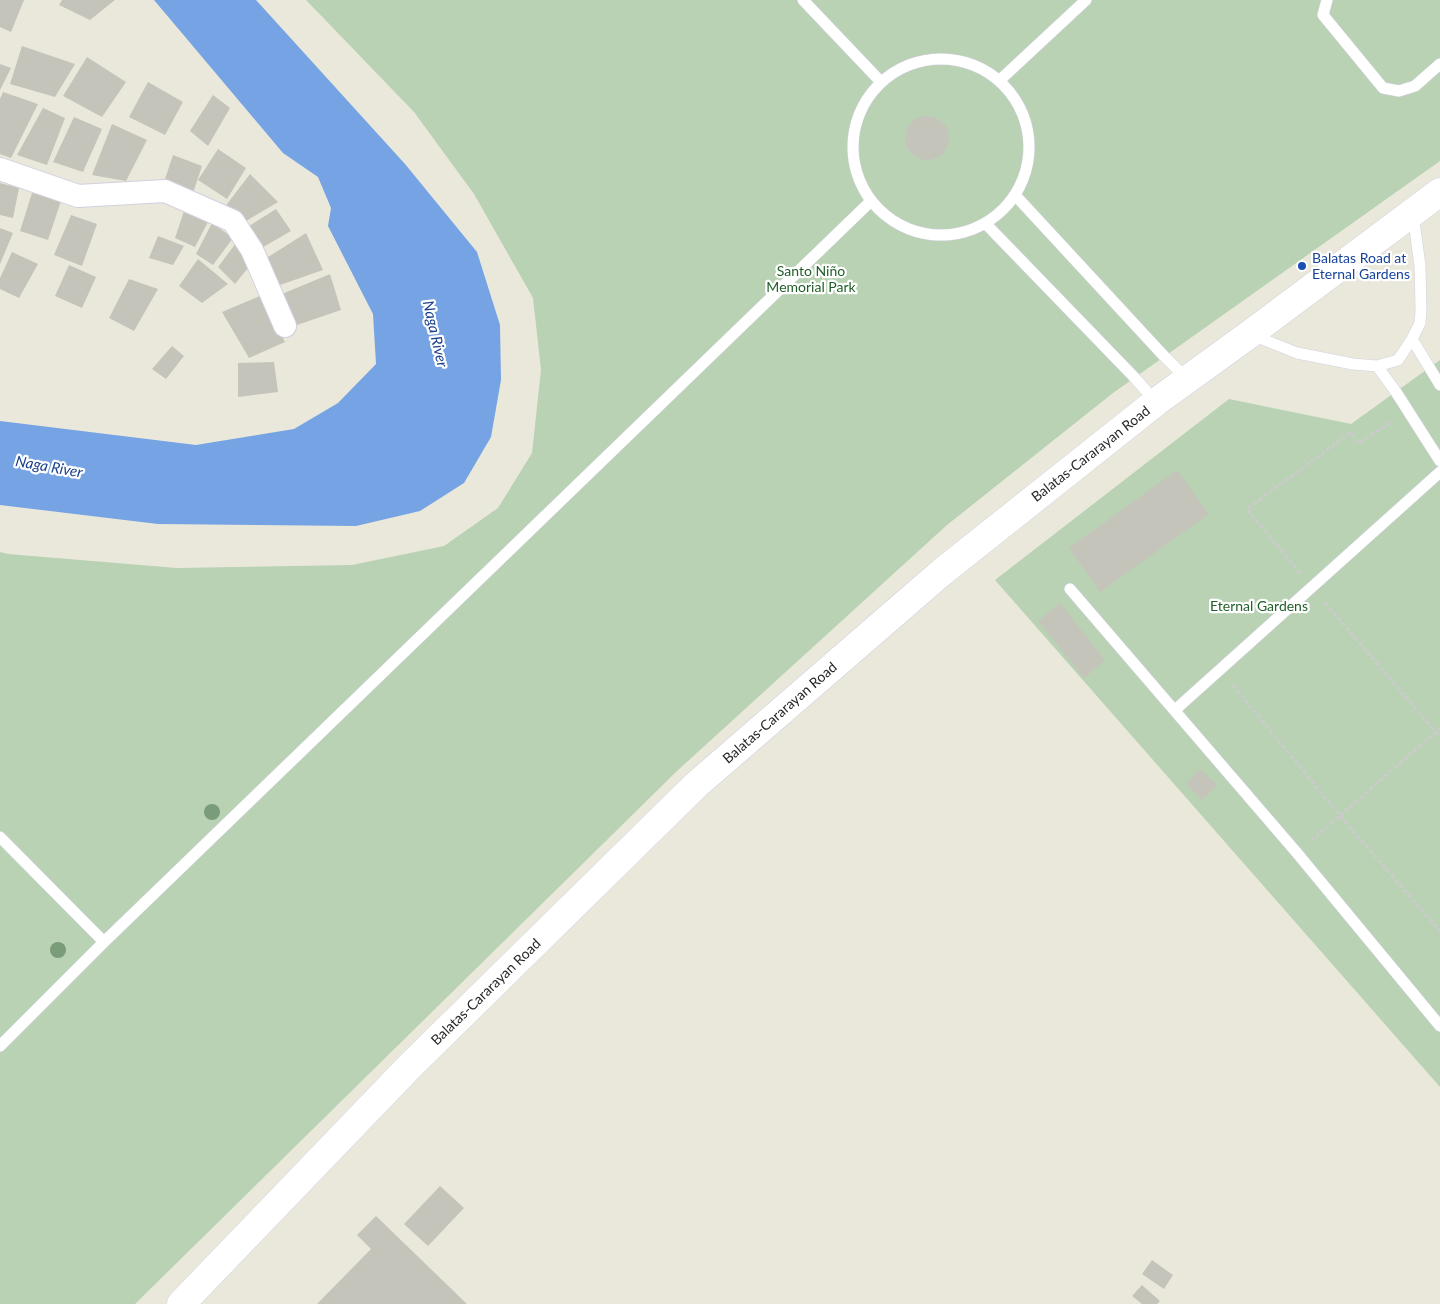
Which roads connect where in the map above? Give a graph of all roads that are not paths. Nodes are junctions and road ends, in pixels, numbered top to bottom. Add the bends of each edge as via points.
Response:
1 (803, 0) edge
2 (1086, 0) edge
3 (1327, 0) edge
4 (1440, 64) edge
5 (1000, 80) junction
6 (881, 82) junction
7 (0, 169) edge
8 (1440, 192) edge
9 (1015, 195) junction
10 (871, 202) junction
11 (1413, 213) junction
12 (985, 223) junction
13 (284, 326) dead end
14 (1250, 334) junction
15 (1412, 339) junction
16 (1376, 366) junction
17 (1187, 380) junction
18 (1439, 381) edge
19 (1156, 402) junction
20 (1440, 461) edge
21 (1440, 472) edge
22 (1070, 588) dead end
23 (1175, 710) junction
24 (0, 837) edge
25 (104, 942) junction
26 (1438, 1021) edge
27 (0, 1046) edge
28 (181, 1304) edge

1 - 6 lane
2 - 5 lane
3 - 4 lane via 1323,15 1383,88 1399,91 1415,86
5 - 6 lane via 978,66 953,59 927,59 902,68
5 - 9 lane via 1019,105 1029,134 1028,166
6 - 10 lane via 864,102 855,127 852,153 858,178
7 - 13 street via 78,196 165,191 233,221 252,250
8 - 11 main road, Balatas-Cararayan Road
9 - 12 lane via 1002,211
9 - 17 lane
10 - 12 lane via 894,222 924,234 956,234
10 - 25 lane
11 - 14 main road, Balatas-Cararayan Road
11 - 15 lane via 1420,266 1421,310 1420,323
12 - 19 lane
14 - 16 lane via 1297,353
14 - 17 main road, Balatas-Cararayan Road
15 - 16 lane via 1398,360
15 - 18 lane
16 - 20 lane
17 - 19 main road, Balatas-Cararayan Road
19 - 28 main road, Balatas-Cararayan Road via 942,572 696,785 410,1066
21 - 23 lane
22 - 23 lane
23 - 26 lane
24 - 25 lane
25 - 27 lane

